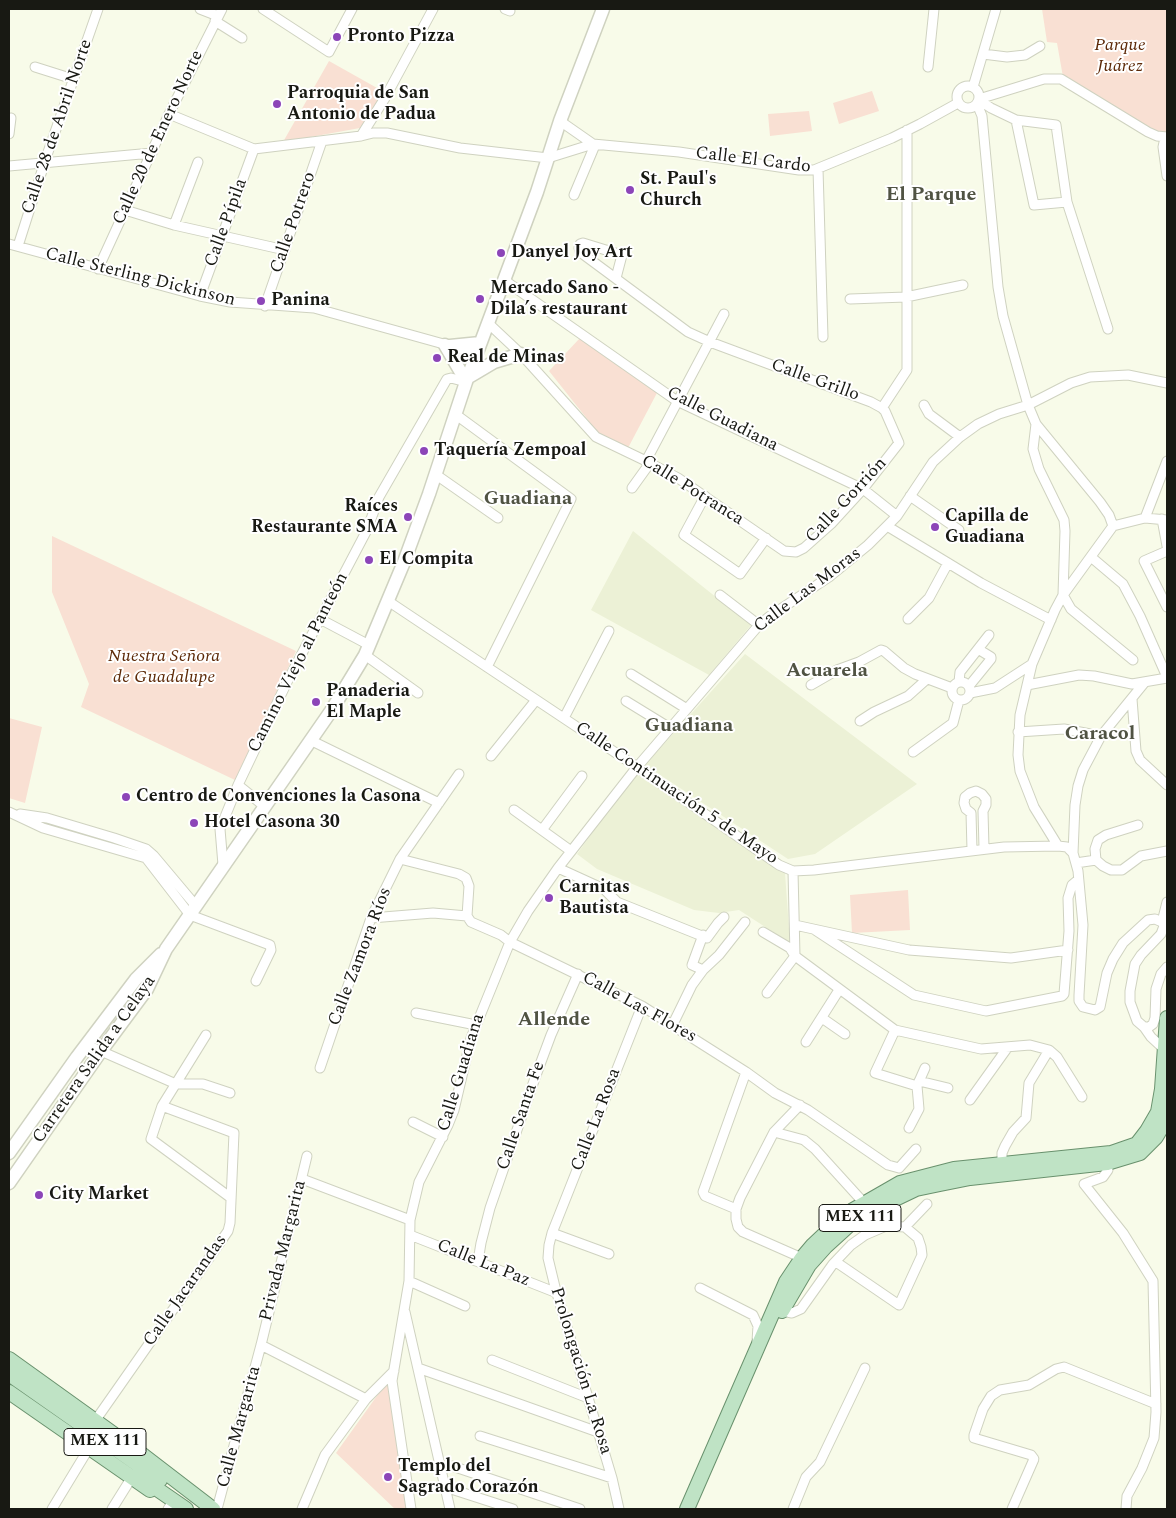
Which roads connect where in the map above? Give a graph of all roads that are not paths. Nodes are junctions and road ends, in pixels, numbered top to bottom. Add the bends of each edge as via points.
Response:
1 (98, 9) edge
2 (200, 9) edge
3 (263, 9) edge
4 (352, 9) edge
5 (433, 9) edge
6 (603, 9) edge
7 (934, 9) edge
8 (996, 9) edge
9 (218, 15) edge
10 (242, 38) dead end
11 (1040, 46) dead end
12 (984, 54) junction
13 (928, 67) dead end
14 (35, 68) dead end
15 (73, 79) junction
16 (973, 87) junction
17 (979, 101) junction
18 (958, 103) junction
19 (169, 114) junction
20 (11, 118) dead end
21 (1016, 120) junction
22 (560, 121) junction
23 (906, 130) junction
24 (9, 134) edge
25 (361, 136) junction
26 (1166, 138) edge
27 (322, 141) junction
28 (594, 144) junction
29 (254, 149) junction
30 (152, 153) junction
31 (548, 158) junction
32 (46, 161) junction
33 (198, 162) dead end
34 (9, 166) edge
35 (818, 169) junction
36 (1167, 176) edge
37 (574, 195) dead end
38 (1068, 202) junction
39 (125, 210) junction
40 (174, 224) junction
41 (221, 236) junction
42 (14, 245) edge
43 (285, 250) junction
44 (98, 269) junction
45 (616, 278) junction
46 (504, 280) junction
47 (963, 285) dead end
48 (200, 296) junction
49 (906, 297) junction
50 (850, 299) dead end
51 (265, 306) junction
52 (724, 314) dead end
53 (488, 323) junction
54 (1108, 329) dead end
55 (822, 337) dead end
56 (710, 342) junction
57 (448, 345) junction
58 (478, 348) junction
59 (520, 354) junction
60 (466, 380) junction
61 (1167, 383) edge
62 (677, 401) junction
63 (1028, 405) junction
64 (924, 406) dead end
65 (882, 408) junction
66 (455, 414) junction
67 (1036, 424) junction
68 (960, 437) junction
69 (899, 443) joint
70 (648, 462) junction
71 (1167, 463) edge
72 (435, 474) junction
73 (632, 488) dead end
74 (863, 489) junction
75 (705, 496) junction
76 (910, 496) junction
77 (897, 516) junction
78 (498, 518) dead end
79 (1145, 518) junction
80 (1165, 519) edge
81 (887, 526) junction
82 (1113, 526) junction
83 (960, 530) dead end
84 (766, 538) junction
85 (1167, 546) edge
86 (1167, 551) edge
87 (791, 552) joint
88 (1091, 557) junction
89 (948, 563) junction
90 (720, 595) dead end
91 (1064, 596) junction
92 (388, 601) junction
93 (1167, 607) edge
94 (320, 619) junction
95 (908, 619) dead end
96 (1051, 620) junction
97 (759, 625) junction
98 (610, 631) dead end
99 (989, 635) dead end
100 (978, 649) junction
101 (367, 650) junction
102 (1133, 660) dead end
103 (1032, 664) junction
104 (487, 667) junction
105 (631, 674) dead end
106 (1167, 678) edge
107 (927, 679) junction
108 (1145, 682) junction
109 (811, 685) dead end
110 (956, 685) junction
111 (1027, 685) junction
112 (970, 690) junction
113 (418, 693) dead end
114 (1132, 699) junction
115 (536, 700) junction
116 (958, 700) junction
117 (626, 701) dead end
118 (687, 709) junction
119 (564, 718) junction
120 (860, 721) dead end
121 (670, 728) junction
122 (1018, 732) junction
123 (1101, 736) junction
124 (310, 740) junction
125 (913, 752) dead end
126 (491, 756) dead end
127 (637, 767) junction
128 (459, 774) dead end
129 (582, 776) dead end
130 (238, 785) junction
131 (1167, 785) edge
132 (439, 803) junction
133 (264, 806) junction
134 (514, 810) dead end
135 (9, 812) edge
136 (1138, 824) dead end
137 (542, 830) junction
138 (1058, 846) junction
139 (984, 848) junction
140 (972, 850) junction
141 (571, 851) junction
142 (1167, 851) edge
143 (1074, 858) junction
144 (400, 859) junction
145 (1096, 860) junction
146 (224, 866) junction
147 (558, 868) junction
148 (792, 871) junction
149 (1078, 880) junction
150 (1167, 902) edge
151 (193, 910) junction
152 (467, 916) junction
153 (724, 917) dead end
154 (371, 918) junction
155 (745, 922) dead end
156 (1162, 922) junction
157 (795, 925) junction
158 (815, 930) junction
159 (763, 932) dead end
160 (705, 937) junction
161 (510, 942) junction
162 (166, 949) junction
163 (1068, 950) junction
164 (795, 956) junction
165 (1167, 967) edge
166 (703, 970) junction
167 (578, 974) junction
168 (256, 981) dead end
169 (839, 990) junction
170 (767, 993) dead end
171 (642, 1006) junction
172 (416, 1013) dead end
173 (822, 1018) junction
174 (1167, 1018) edge
175 (673, 1024) junction
176 (476, 1025) junction
177 (1144, 1027) junction
178 (896, 1030) junction
179 (845, 1034) dead end
180 (206, 1035) dead end
181 (806, 1042) dead end
182 (87, 1045) junction
183 (1008, 1047) junction
184 (1049, 1050) junction
185 (1164, 1050) junction
186 (101, 1051) junction
187 (320, 1068) dead end
188 (925, 1068) dead end
189 (746, 1072) junction
190 (918, 1083) junction
191 (176, 1084) junction
192 (948, 1088) dead end
193 (230, 1093) dead end
194 (1082, 1096) dead end
195 (970, 1100) dead end
196 (46, 1101) junction
197 (162, 1106) junction
198 (800, 1106) junction
199 (61, 1110) junction
200 (1167, 1114) edge
201 (413, 1122) dead end
202 (909, 1128) dead end
203 (774, 1132) junction
204 (443, 1137) junction
205 (916, 1149) dead end
206 (9, 1154) edge
207 (307, 1156) dead end
208 (1002, 1164) junction
209 (1107, 1164) junction
210 (302, 1179) junction
211 (9, 1183) edge
212 (231, 1198) junction
213 (864, 1203) junction
214 (927, 1204) dead end
215 (736, 1209) junction
216 (410, 1220) junction
217 (905, 1227) junction
218 (552, 1233) junction
219 (410, 1235) junction
220 (610, 1254) dead end
221 (802, 1258) junction
222 (478, 1261) junction
223 (836, 1262) junction
224 (408, 1280) junction
225 (700, 1288) dead end
226 (557, 1293) junction
227 (465, 1306) dead end
228 (404, 1307) junction
229 (782, 1311) junction
230 (261, 1345) junction
231 (756, 1350) junction
232 (9, 1359) edge
233 (492, 1360) dead end
234 (418, 1368) junction
235 (865, 1368) dead end
236 (394, 1371) junction
237 (9, 1374) edge
238 (9, 1384) edge
239 (9, 1392) edge
240 (588, 1398) junction
241 (366, 1399) junction
242 (1156, 1404) junction
243 (95, 1421) junction
244 (598, 1432) junction
245 (480, 1436) dead end
246 (89, 1448) junction
247 (440, 1467) junction
248 (132, 1477) junction
249 (612, 1478) junction
250 (445, 1487) junction
251 (217, 1507) edge
252 (172, 1508) edge
253 (52, 1509) edge
254 (112, 1509) edge
255 (186, 1509) edge
256 (202, 1509) edge
257 (229, 1509) edge
258 (302, 1509) edge
259 (411, 1509) edge
260 (450, 1509) edge
261 (513, 1509) edge
262 (580, 1509) edge
263 (619, 1509) edge
264 (687, 1509) edge
265 (696, 1509) edge
266 (793, 1509) edge
267 (1012, 1509) edge
268 (1126, 1509) edge

1 - 15 street, Calle 28 de Abril Norte
2 - 9 street
3 - 4 street via 329,52
5 - 25 street
6 - 22 main road
7 - 13 street
8 - 12 street
9 - 10 street
9 - 19 street, Calle 20 de Enero Norte
11 - 12 street via 1024,55
12 - 16 street
14 - 15 street
15 - 32 street, Calle 28 de Abril Norte
16 - 17 street
16 - 18 street via 961,89 957,94
17 - 18 street via 968,109
17 - 21 street
17 - 26 street via 1044,79 1061,79 1148,132
17 - 63 street via 999,297
18 - 23 street, Calle El Cardo
19 - 29 street
19 - 30 street, Calle 20 de Enero Norte
20 - 24 street
21 - 38 street via 1056,125
21 - 38 street via 1034,205
22 - 28 street
22 - 31 main road
23 - 35 street, Calle El Cardo
23 - 49 street
25 - 27 street
25 - 31 street via 387,133 460,148
26 - 36 street via 1163,147
27 - 29 street
27 - 43 street, Calle Potrero
28 - 31 street, Calle El Cardo
28 - 35 street, Calle El Cardo via 679,152 799,170
28 - 37 street
29 - 41 street, Calle Pípila
30 - 32 street
30 - 39 street, Calle 20 de Enero Norte
31 - 46 main road
32 - 34 street
32 - 42 street, Calle 28 de Abril Norte
33 - 40 street
35 - 55 street
38 - 54 street
39 - 40 street
39 - 44 street, Calle 20 de Enero Norte
40 - 41 street
41 - 43 street
41 - 48 street, Calle Pípila
42 - 44 street, Calle Sterling Dickinson
43 - 51 street, Calle Potrero
44 - 48 street, Calle Sterling Dickinson
45 - 45 street, Calle Grillo via 580,252 580,244 622,255
45 - 56 street, Calle Grillo via 683,329
46 - 53 main road
46 - 62 street, Calle Guadiana
47 - 49 street
48 - 51 street, Calle Sterling Dickinson
49 - 50 street
49 - 65 street via 907,370
51 - 57 street, Calle Sterling Dickinson via 314,308
52 - 56 street
53 - 58 main road
53 - 59 street, Calle Potranca
56 - 62 street
56 - 65 street, Calle Grillo
57 - 58 main road
57 - 60 main road
58 - 60 main road
59 - 60 main road via 494,362
59 - 70 street, Calle Potranca via 596,437
60 - 66 main road
60 - 94 street, Camino Viejo al Panteón via 447,380 379,497 367,530
61 - 63 street, Calle Las Moras via 1128,375 1090,377
62 - 70 street
62 - 74 street, Calle Guadiana
63 - 67 street
63 - 68 street, Calle Las Moras via 999,414
64 - 68 street via 929,414
65 - 69 street, Calle Grillo
66 - 72 main road
66 - 104 street via 572,499
67 - 82 street via 1100,502
67 - 91 street via 1033,450 1064,520
68 - 76 street, Calle Las Moras via 933,462
69 - 74 street, Calle Gorrión
70 - 73 street
70 - 75 street, Calle Potranca
71 - 79 street
72 - 78 street
72 - 92 main road
74 - 77 street, Calle Guadiana
74 - 87 street, Calle Gorrión via 804,548
75 - 84 street, Calle Potranca
75 - 84 street via 684,535 740,574
76 - 77 street, Calle Las Moras
76 - 83 street
77 - 81 street, Calle Las Moras
79 - 80 street
79 - 82 street
80 - 85 street
81 - 89 street
81 - 97 street, Calle Las Moras via 829,577
82 - 88 street
84 - 87 street, Calle Potranca via 784,551
86 - 93 street via 1144,560
88 - 91 street
88 - 106 street via 1123,584
89 - 95 street via 929,598
89 - 96 street
90 - 97 street
91 - 96 street
91 - 102 street via 1071,609
92 - 101 main road
92 - 104 street, Calle Continuación 5 de Mayo
94 - 101 street
94 - 130 street, Camino Viejo al Panteón
96 - 103 street
97 - 118 street, Calle Las Moras
98 - 119 street
99 - 100 street
100 - 110 street via 960,672
100 - 112 street via 991,659
101 - 113 street
101 - 124 main road
103 - 111 street
103 - 112 street via 995,688
104 - 115 street, Calle Continuación 5 de Mayo
105 - 118 street
106 - 108 street
107 - 109 street via 904,668 881,650
107 - 110 street
107 - 120 street via 908,696
108 - 111 street via 1122,683 1079,675
108 - 114 street
110 - 112 street via 964,682
110 - 116 street via 953,695
111 - 122 street
112 - 116 street via 966,699
114 - 123 street
114 - 131 street via 1136,751 1140,760
115 - 119 street, Calle Continuación 5 de Mayo
115 - 126 street
116 - 125 street via 953,723
117 - 121 street
118 - 121 street, Calle Las Moras
119 - 127 street, Calle Continuación 5 de Mayo
121 - 127 street, Calle Las Moras
122 - 123 street via 1064,729
122 - 138 street via 1020,772 1034,807
123 - 143 street via 1078,786
124 - 132 street
124 - 133 main road
127 - 141 street, Calle Las Moras
127 - 148 street, Calle Continuación 5 de Mayo via 778,865
128 - 132 street, Calle Zamora Ríos
129 - 137 street
130 - 133 street
130 - 146 street, Camino Viejo al Panteón via 220,830
132 - 144 street, Calle Zamora Ríos
133 - 146 main road
134 - 137 street
135 - 151 street via 43,828 146,858
136 - 145 street via 1098,840
137 - 141 street
138 - 139 street, Calle Continuación 5 de Mayo
138 - 143 street via 1067,848
139 - 140 street, Calle Continuación 5 de Mayo
139 - 140 street via 983,811 986,799 976,791 970,792 964,803 971,813
140 - 148 street, Calle Continuación 5 de Mayo
141 - 147 street, Calle Guadiana
142 - 145 street via 1140,856 1122,870 1111,870
143 - 145 street
143 - 149 street
144 - 152 street via 466,878 469,886
144 - 154 street, Calle Zamora Ríos
146 - 151 main road
147 - 160 street via 604,889 616,902
147 - 161 street, Calle Guadiana
148 - 157 street
149 - 156 street via 1083,932 1079,1001 1083,1007 1090,1010 1100,1007 1107,974 1123,943 1148,920 1155,918
149 - 163 street via 1072,885 1068,898
150 - 156 street
151 - 162 main road
151 - 168 street via 270,945 271,950
152 - 154 street via 433,913
152 - 161 street, Calle Las Flores via 471,922
153 - 160 street
154 - 187 street, Calle Zamora Ríos
155 - 166 street
156 - 177 street via 1161,934 1141,955 1132,974 1130,1002 1137,1021
157 - 158 street
157 - 164 street
158 - 163 street via 908,950 1011,958
158 - 163 street via 914,995 986,1011 1062,996
159 - 164 street via 790,948
160 - 166 street via 692,964
161 - 167 street, Calle Las Flores
161 - 176 street, Calle Guadiana
162 - 182 main road, Carretera Salida a Celaya via 136,979
162 - 186 main road, Carretera Salida a Celaya via 147,989
164 - 169 street
164 - 170 street
165 - 177 street via 1156,989 1153,1024
166 - 175 street
167 - 171 street, Calle Las Flores
167 - 222 street, Calle Santa Fe via 535,1078 490,1208
169 - 173 street
169 - 178 street
171 - 175 street, Calle Las Flores
171 - 218 street, Calle La Rosa
172 - 176 street
173 - 179 street
173 - 181 street
174 - 185 main road, MEX 111
175 - 189 street, Calle Las Flores
176 - 204 street, Calle Guadiana via 464,1061 454,1110
177 - 185 street
178 - 183 street via 981,1050
178 - 190 street via 874,1073
180 - 191 street
182 - 186 street
182 - 196 main road, Carretera Salida a Celaya
183 - 184 street via 1030,1045
183 - 195 street
184 - 194 street
184 - 208 street via 1029,1083 1026,1118 1005,1146
185 - 208 main road, MEX 111 via 1158,1112 1137,1144 1111,1153
186 - 191 street
186 - 199 main road, Carretera Salida a Celaya
188 - 190 street
189 - 198 street, Calle Las Flores
189 - 215 street via 703,1192 705,1196
190 - 192 street
190 - 202 street via 919,1109
191 - 193 street via 203,1084
191 - 197 street
196 - 199 main road
196 - 206 main road, Carretera Salida a Celaya
197 - 212 street via 151,1139
197 - 212 street, Calle Jacarandas via 234,1133
198 - 203 street
198 - 205 street, Calle Las Flores via 888,1165 899,1168
199 - 211 main road, Carretera Salida a Celaya
200 - 209 main road, MEX 111 via 1156,1137 1140,1153
201 - 204 street
203 - 213 street via 804,1140 815,1148
203 - 215 street
204 - 216 street, Calle Guadiana via 419,1182
207 - 210 street, Privada Margarita
208 - 213 main road, MEX 111 via 954,1169 900,1183
209 - 229 main road, MEX 111 via 970,1178 916,1189 893,1199 848,1226 826,1246 809,1265
209 - 242 street via 1108,1170 1103,1177 1084,1184 1123,1233 1152,1280
210 - 216 street
210 - 230 street, Privada Margarita
212 - 243 street, Calle Jacarandas via 228,1231
213 - 221 main road, MEX 111 via 830,1229
214 - 217 street
215 - 221 street via 738,1227 743,1232
216 - 219 street, Calle Guadiana
217 - 223 street via 886,1226 865,1235
217 - 223 street via 918,1238 922,1255 899,1305
218 - 220 street
218 - 226 street, Prolongación La Rosa via 548,1258
219 - 222 street, Calle La Paz
219 - 224 street, Calle Guadiana
221 - 231 main road, MEX 111 via 786,1282
222 - 226 street, Calle La Paz
223 - 229 street via 801,1309 792,1313
224 - 227 street
224 - 228 street, Calle Guadiana
225 - 231 street via 753,1315 758,1326
226 - 240 street, Prolongación La Rosa
228 - 234 street
228 - 236 street, Calle Guadiana
229 - 265 main road, MEX 111
230 - 241 street
230 - 251 street, Calle Margarita
231 - 264 main road, MEX 111
232 - 243 main road
233 - 240 street
234 - 244 street
234 - 247 street
235 - 266 street via 820,1462 806,1477
236 - 241 street
236 - 259 street via 392,1381
237 - 256 main road, MEX 111
238 - 255 main road, MEX 111
239 - 246 main road
240 - 244 street, Prolongación La Rosa
241 - 258 street via 325,1455
242 - 267 street via 1064,1367 1030,1385 1000,1390 991,1396 983,1409 974,1438 1034,1459
242 - 268 street via 1154,1438 1127,1496
243 - 251 main road
244 - 249 street, Prolongación La Rosa
245 - 249 street
246 - 248 main road
246 - 253 street
247 - 250 street
247 - 262 street via 452,1466
248 - 252 main road
248 - 254 street
249 - 263 street, Prolongación La Rosa
250 - 260 street
250 - 261 street
251 - 257 street

